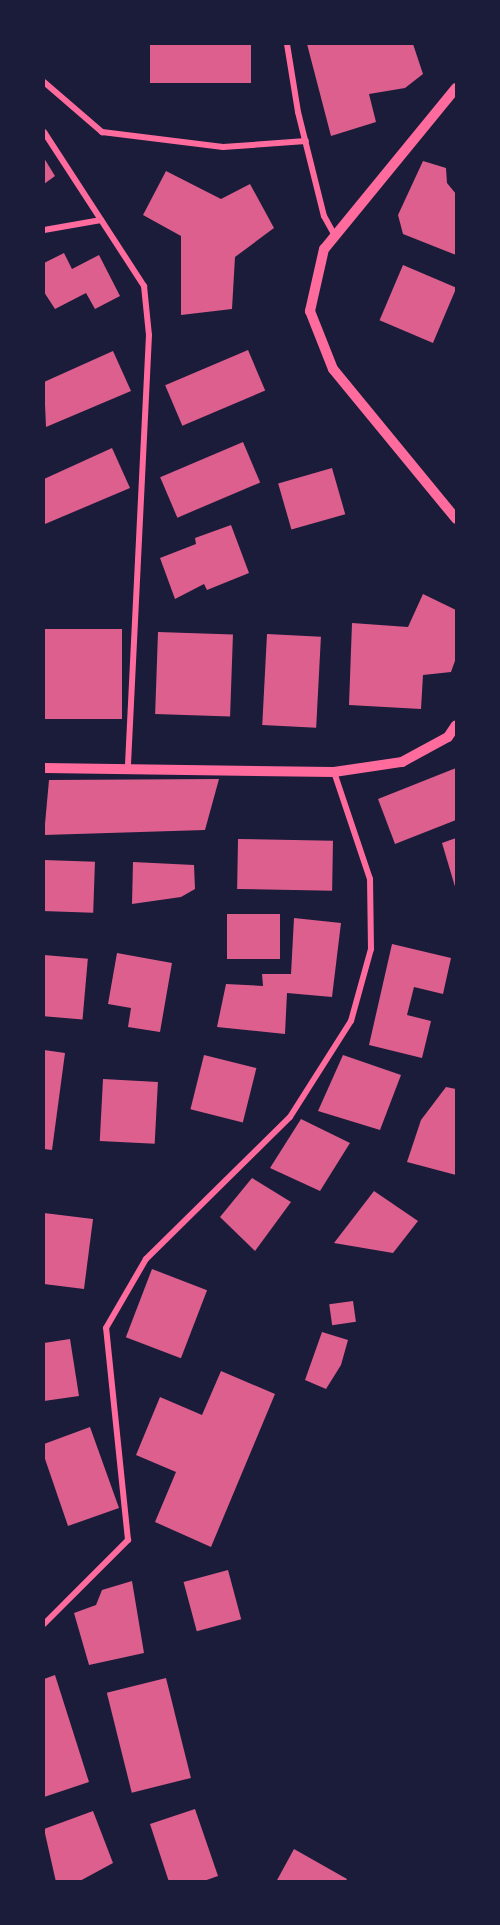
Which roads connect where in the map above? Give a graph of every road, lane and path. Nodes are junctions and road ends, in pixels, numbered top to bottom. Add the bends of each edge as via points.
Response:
1 (287, 44) edge
2 (44, 82) edge
3 (456, 88) edge
4 (44, 132) edge
5 (306, 141) junction
6 (101, 220) junction
7 (44, 230) edge
8 (335, 236) junction
9 (456, 519) edge
10 (456, 725) edge
11 (44, 768) edge
12 (128, 769) junction
13 (334, 771) junction
14 (44, 1624) edge

1 - 5 street
2 - 5 street via 102,132 223,147
3 - 8 street
4 - 6 street
5 - 8 street via 324,216
6 - 7 street
6 - 12 street via 144,286 149,335
8 - 9 street via 324,249 310,311 333,369
10 - 13 street via 448,737 402,762
11 - 12 street
12 - 13 street
13 - 14 street via 370,879 371,949 351,1021 290,1117 146,1258 106,1328 128,1540

